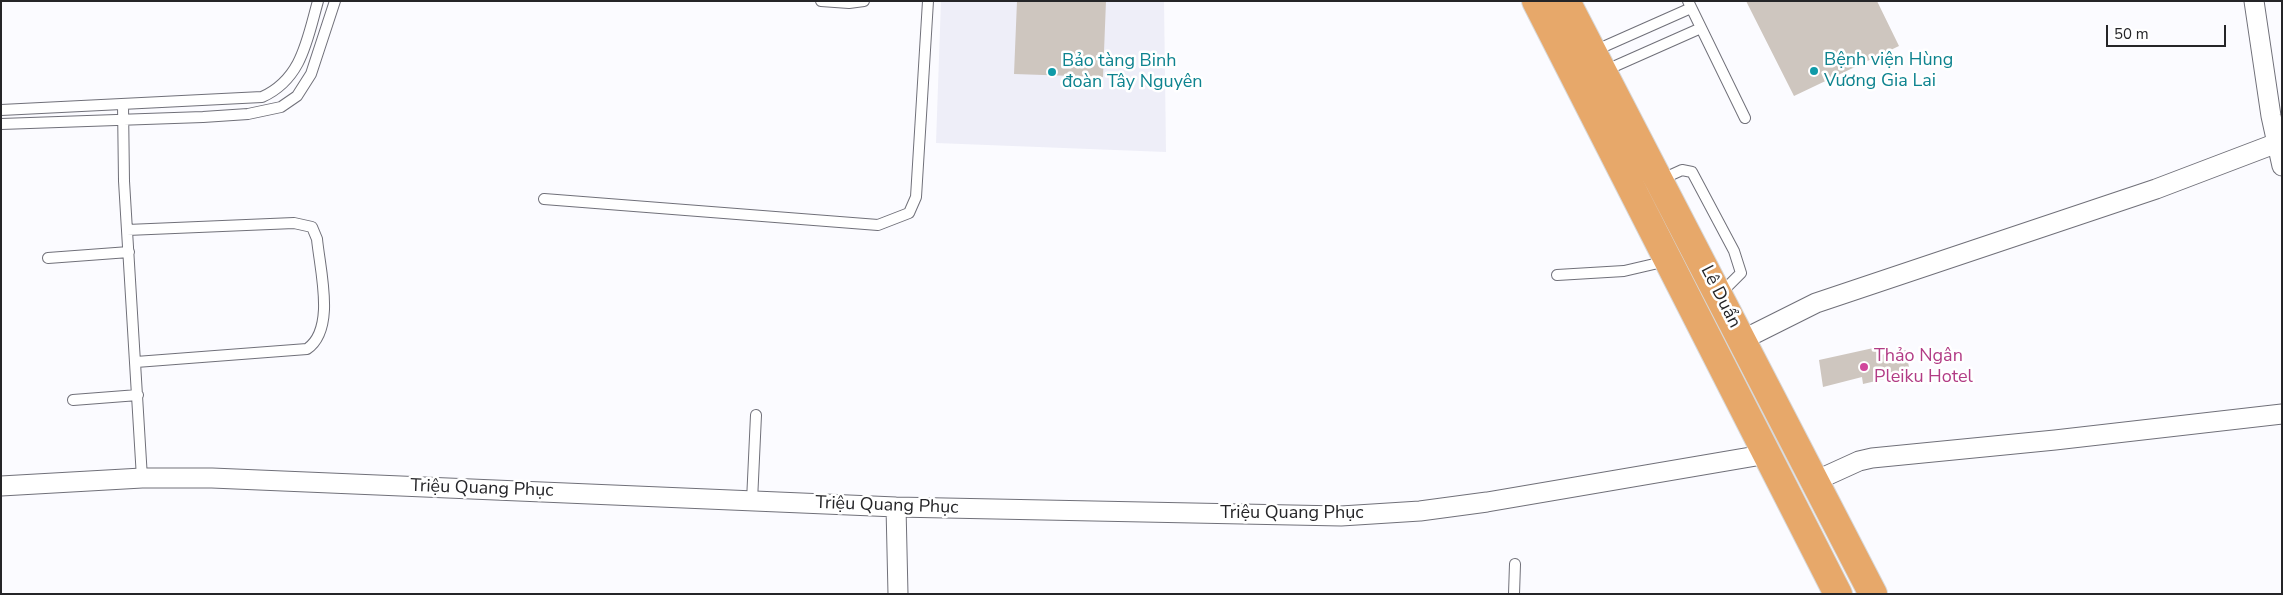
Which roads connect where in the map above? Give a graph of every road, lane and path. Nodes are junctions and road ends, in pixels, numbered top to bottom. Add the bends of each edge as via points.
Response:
1 (318, 1) edge
2 (335, 1) edge
3 (821, 1) edge
4 (864, 1) edge
5 (928, 1) edge
6 (1536, 1) edge
7 (1566, 1) edge
8 (2254, 1) edge
9 (1689, 5) edge
10 (310, 27) junction
11 (1701, 28) junction
12 (325, 33) junction
13 (1598, 62) junction
14 (224, 100) junction
15 (123, 104) junction
16 (34, 109) junction
17 (1, 110) edge
18 (226, 115) junction
19 (1746, 118) dead end
20 (123, 122) junction
21 (1, 124) edge
22 (35, 124) junction
23 (2276, 143) junction
24 (2282, 166) edge
25 (1659, 180) junction
26 (544, 199) dead end
27 (127, 230) junction
28 (129, 252) junction
29 (1682, 253) junction
30 (48, 258) dead end
31 (1557, 275) dead end
32 (1718, 295) junction
33 (1742, 340) junction
34 (136, 362) junction
35 (138, 395) junction
36 (73, 400) dead end
37 (2282, 414) edge
38 (756, 415) dead end
39 (1768, 454) junction
40 (142, 478) junction
41 (1815, 481) junction
42 (1, 486) edge
43 (752, 501) junction
44 (896, 507) junction
45 (1514, 564) dead end
46 (898, 594) edge
47 (1514, 594) edge
48 (1838, 594) edge
49 (1873, 594) edge

1 - 10 lane
2 - 12 lane
3 - 4 lane
5 - 26 lane via 916,197 910,213 878,225
6 - 29 main road, Lê Duẩn
7 - 13 main road, Lê Duẩn
8 - 23 street
9 - 11 lane
9 - 13 lane
10 - 12 lane
10 - 14 lane via 295,69 280,87 262,97
11 - 13 lane
11 - 19 lane
12 - 18 lane via 311,74 290,102 272,110
13 - 25 main road, Lê Duẩn
14 - 15 lane
14 - 18 lane
15 - 16 lane
15 - 20 lane
16 - 17 lane
16 - 22 lane
18 - 20 lane
20 - 22 lane
20 - 27 lane
21 - 22 lane
23 - 24 street
23 - 33 street via 2156,189 1816,303
25 - 29 main road, Lê Duẩn
25 - 32 lane via 1682,170 1692,172 1734,251 1741,273
27 - 28 lane
27 - 34 lane via 294,223 312,227 317,239 324,320 315,344 307,350
28 - 30 lane
28 - 34 lane
29 - 31 lane via 1624,271
29 - 32 main road, Lê Duẩn
29 - 39 main road, Lê Duẩn
32 - 33 main road, Lê Duẩn
33 - 41 main road, Lê Duẩn
34 - 35 lane
35 - 36 lane
35 - 40 lane
37 - 41 street via 1872,458
38 - 43 lane
39 - 44 street, Triệu Quang Phục via 1487,502 1420,511 1340,516
39 - 48 main road, Lê Duẩn
40 - 42 street, Triệu Quang Phục
40 - 43 street, Triệu Quang Phục via 212,478
41 - 49 main road, Lê Duẩn
43 - 44 street, Triệu Quang Phục
44 - 46 street
45 - 47 lane

